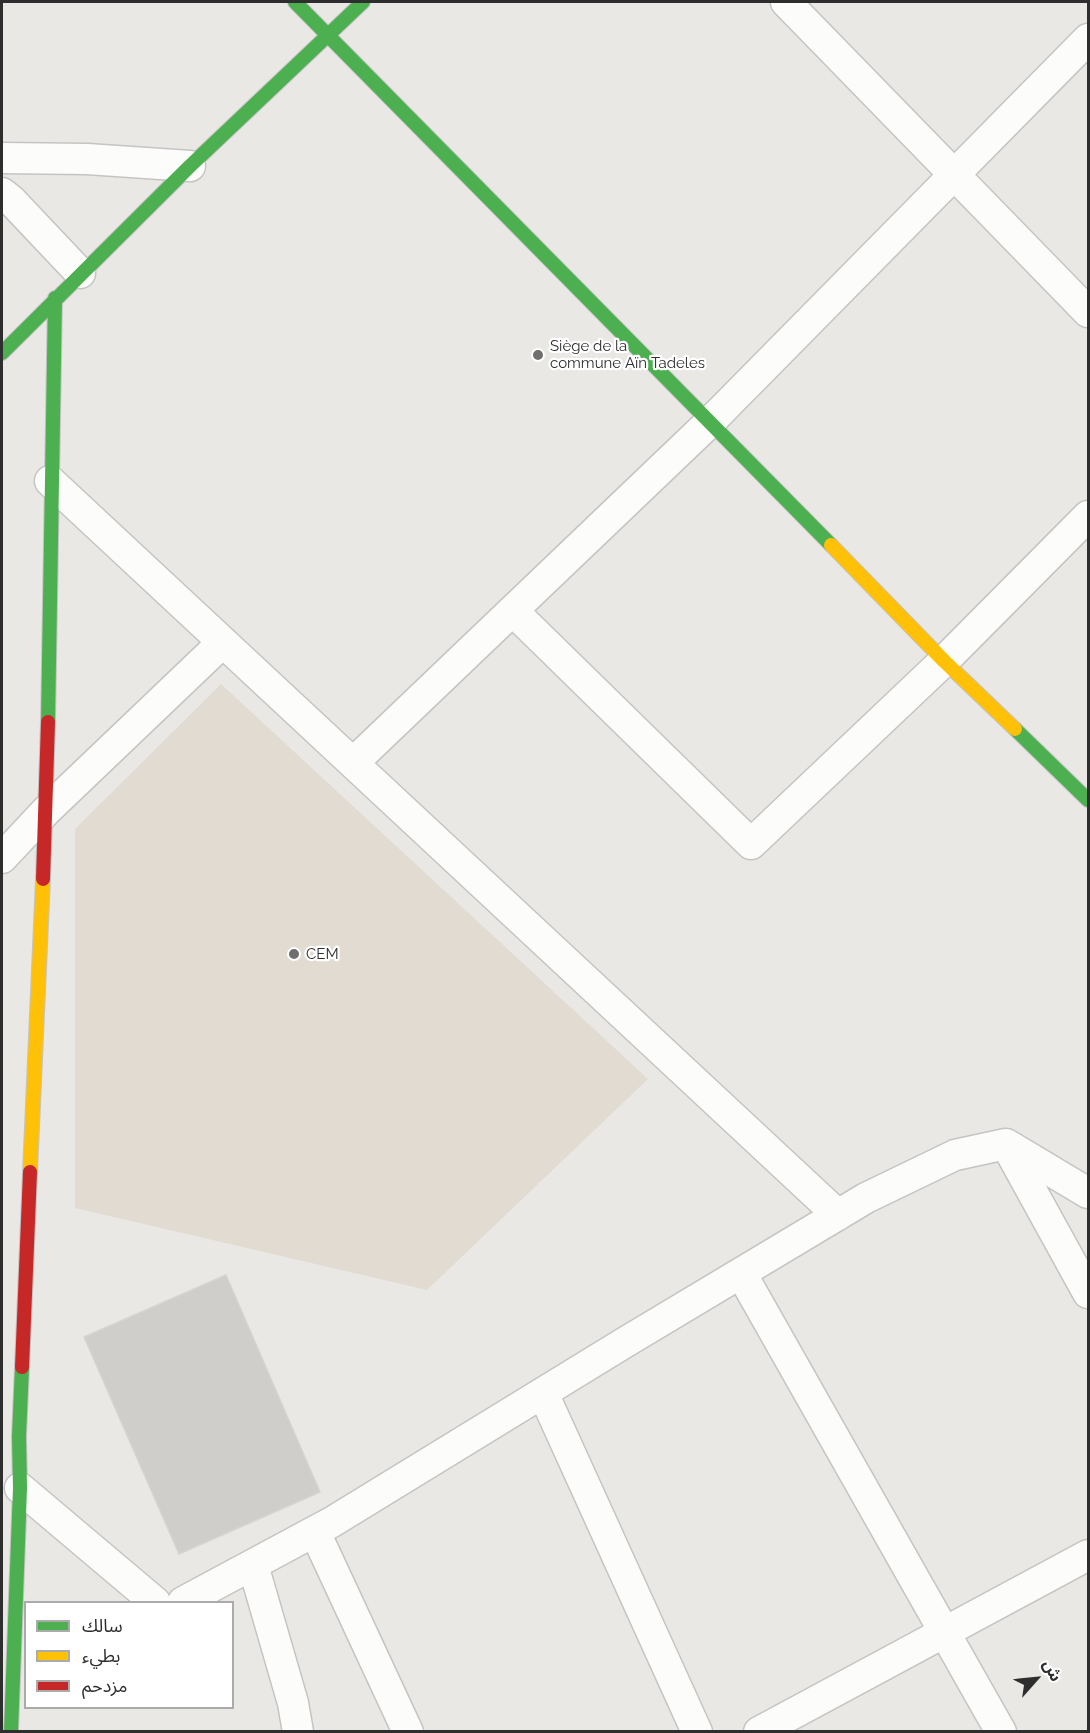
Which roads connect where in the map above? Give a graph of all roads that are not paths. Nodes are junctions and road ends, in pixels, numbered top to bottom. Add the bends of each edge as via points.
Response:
1 (295, 2) edge
2 (363, 2) edge
3 (786, 2) edge
4 (330, 35) junction
5 (1089, 39) edge
6 (2, 158) edge
7 (190, 166) junction
8 (955, 174) junction
9 (2, 193) edge
10 (80, 273) junction
11 (55, 298) junction
12 (1089, 312) edge
13 (2, 353) edge
14 (711, 421) junction
15 (50, 481) junction
16 (1089, 516) edge
17 (513, 611) junction
18 (223, 642) junction
19 (944, 661) junction
20 (353, 763) junction
21 (1089, 800) edge
22 (46, 811) junction
23 (2, 857) edge
24 (1006, 1144) junction
25 (1089, 1193) edge
26 (838, 1215) junction
27 (741, 1273) junction
28 (1089, 1293) edge
29 (543, 1393) junction
30 (10, 1437) edge
31 (20, 1488) junction
32 (315, 1532) junction
33 (1089, 1555) edge
34 (253, 1565) junction
35 (154, 1601) edge
36 (185, 1601) edge
37 (944, 1631) junction
38 (11, 1731) edge
39 (298, 1731) edge
40 (408, 1731) edge
41 (697, 1731) edge
42 (759, 1731) edge
43 (1001, 1731) edge

1 - 4 main road
2 - 4 main road
3 - 8 street
4 - 7 main road
4 - 14 main road
5 - 8 street
6 - 7 street
7 - 10 main road
8 - 12 street
8 - 14 street
9 - 10 street
10 - 11 main road
11 - 13 main road
11 - 15 main road
14 - 17 street
14 - 19 main road
15 - 18 street
15 - 22 main road
16 - 19 street
17 - 19 street via 751,844
17 - 20 street
18 - 20 street
18 - 22 street
19 - 21 main road
20 - 26 street
22 - 23 street
22 - 30 main road
24 - 25 street
24 - 26 street via 955,1155
24 - 28 street
26 - 27 street
27 - 29 street
27 - 37 street
29 - 32 street
29 - 41 street
30 - 31 main road
31 - 35 street
31 - 38 main road
32 - 34 street
32 - 40 street
33 - 37 street
34 - 36 street
34 - 39 street
37 - 42 street
37 - 43 street

